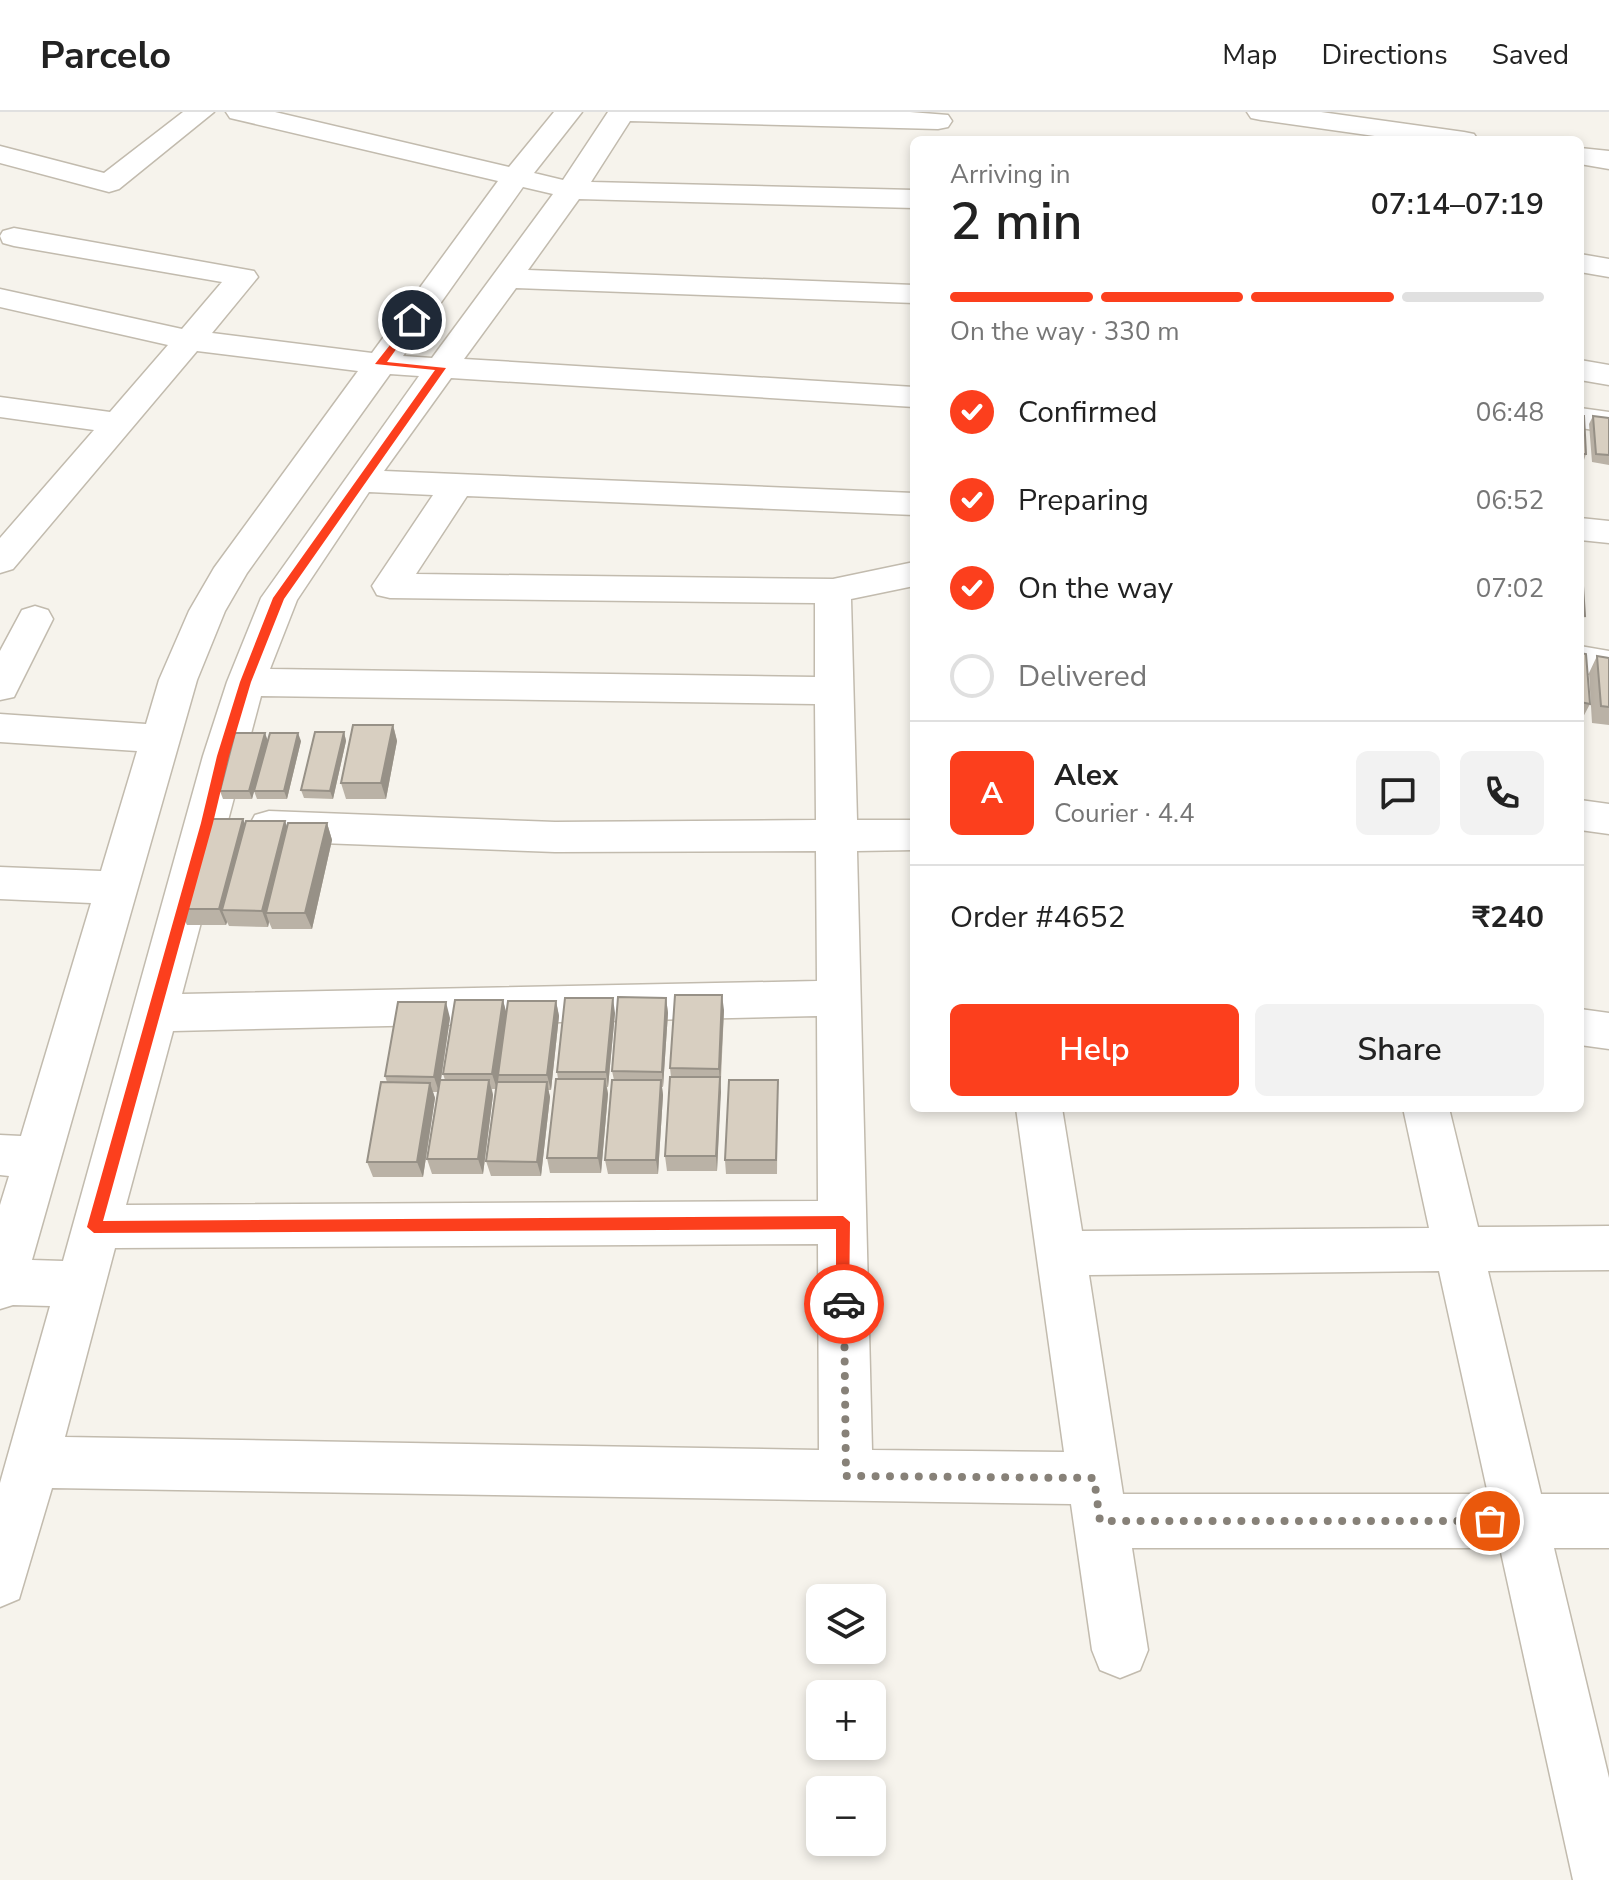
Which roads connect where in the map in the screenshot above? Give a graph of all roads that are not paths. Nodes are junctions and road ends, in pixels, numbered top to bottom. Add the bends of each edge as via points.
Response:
1 (200, 112) edge
2 (240, 112) edge
3 (568, 112) edge
4 (1261, 112) edge
5 (621, 113) edge
6 (936, 124) edge
7 (1325, 131) edge
8 (1402, 136) edge
9 (0, 154) edge
10 (1584, 157) edge
11 (1609, 160) edge
12 (544, 183) junction
13 (910, 199) edge
14 (14, 237) dead end
15 (1584, 264) edge
16 (1609, 268) edge
17 (506, 278) junction
18 (910, 294) edge
19 (0, 298) edge
20 (189, 340) junction
21 (410, 366) junction
22 (1584, 371) edge
23 (1609, 375) edge
24 (910, 397) edge
25 (0, 407) edge
26 (1584, 419) edge
27 (1609, 422) edge
28 (117, 423) junction
29 (359, 481) junction
30 (457, 485) junction
31 (910, 504) edge
32 (1584, 529) edge
33 (1609, 532) edge
34 (3, 553) edge
35 (910, 575) edge
36 (833, 591) junction
37 (35, 619) dead end
38 (1584, 660) edge
39 (1609, 664) edge
40 (246, 682) junction
41 (0, 687) edge
42 (835, 691) junction
43 (0, 728) edge
44 (185, 752) junction
45 (1584, 816) edge
46 (1609, 819) edge
47 (207, 823) junction
48 (910, 835) edge
49 (837, 837) junction
50 (0, 883) edge
51 (118, 888) junction
52 (839, 998) junction
53 (153, 1013) junction
54 (1584, 1028) edge
55 (1609, 1031) edge
56 (1040, 1112) edge
57 (1427, 1112) edge
58 (19, 1156) edge
59 (843, 1222) junction
60 (94, 1227) junction
61 (1609, 1248) edge
62 (1458, 1249) junction
63 (1061, 1253) junction
64 (34, 1283) edge
65 (32, 1462) junction
66 (846, 1476) junction
67 (1097, 1500) junction
68 (1520, 1521) junction
69 (1609, 1521) edge
70 (0, 1580) edge
71 (1120, 1650) dead end
72 (1603, 1880) edge

1 - 9 street via 109,183
2 - 12 street
3 - 12 street
4 - 7 street
5 - 6 street
5 - 12 street
7 - 8 street
10 - 11 street
12 - 13 street
12 - 17 street
12 - 21 street
14 - 20 street via 243,277
15 - 16 street
17 - 18 street
17 - 21 street
19 - 20 street
20 - 21 street
20 - 28 street
21 - 24 street
21 - 29 street
21 - 44 street via 232,568 178,680
22 - 23 street
25 - 28 street
26 - 27 street
28 - 34 street
29 - 30 street
29 - 40 street via 279,598
30 - 31 street
30 - 36 street via 390,586
32 - 33 street
35 - 36 street
36 - 42 street
37 - 41 street
38 - 39 street
40 - 42 street
40 - 44 street
42 - 49 street
43 - 44 street
44 - 47 street
44 - 51 street
45 - 46 street
47 - 49 street via 555,837
47 - 53 street
48 - 49 street
49 - 52 street
50 - 51 street
51 - 58 street
52 - 53 street
52 - 59 street
53 - 60 street
54 - 55 street
56 - 63 street
57 - 62 street
58 - 64 street
59 - 60 street
59 - 66 street
60 - 64 street
61 - 62 street
62 - 63 street
62 - 68 street
63 - 67 street
64 - 65 street
65 - 66 street
65 - 70 street
66 - 67 street
67 - 68 street
67 - 71 street
68 - 69 street
68 - 72 street

